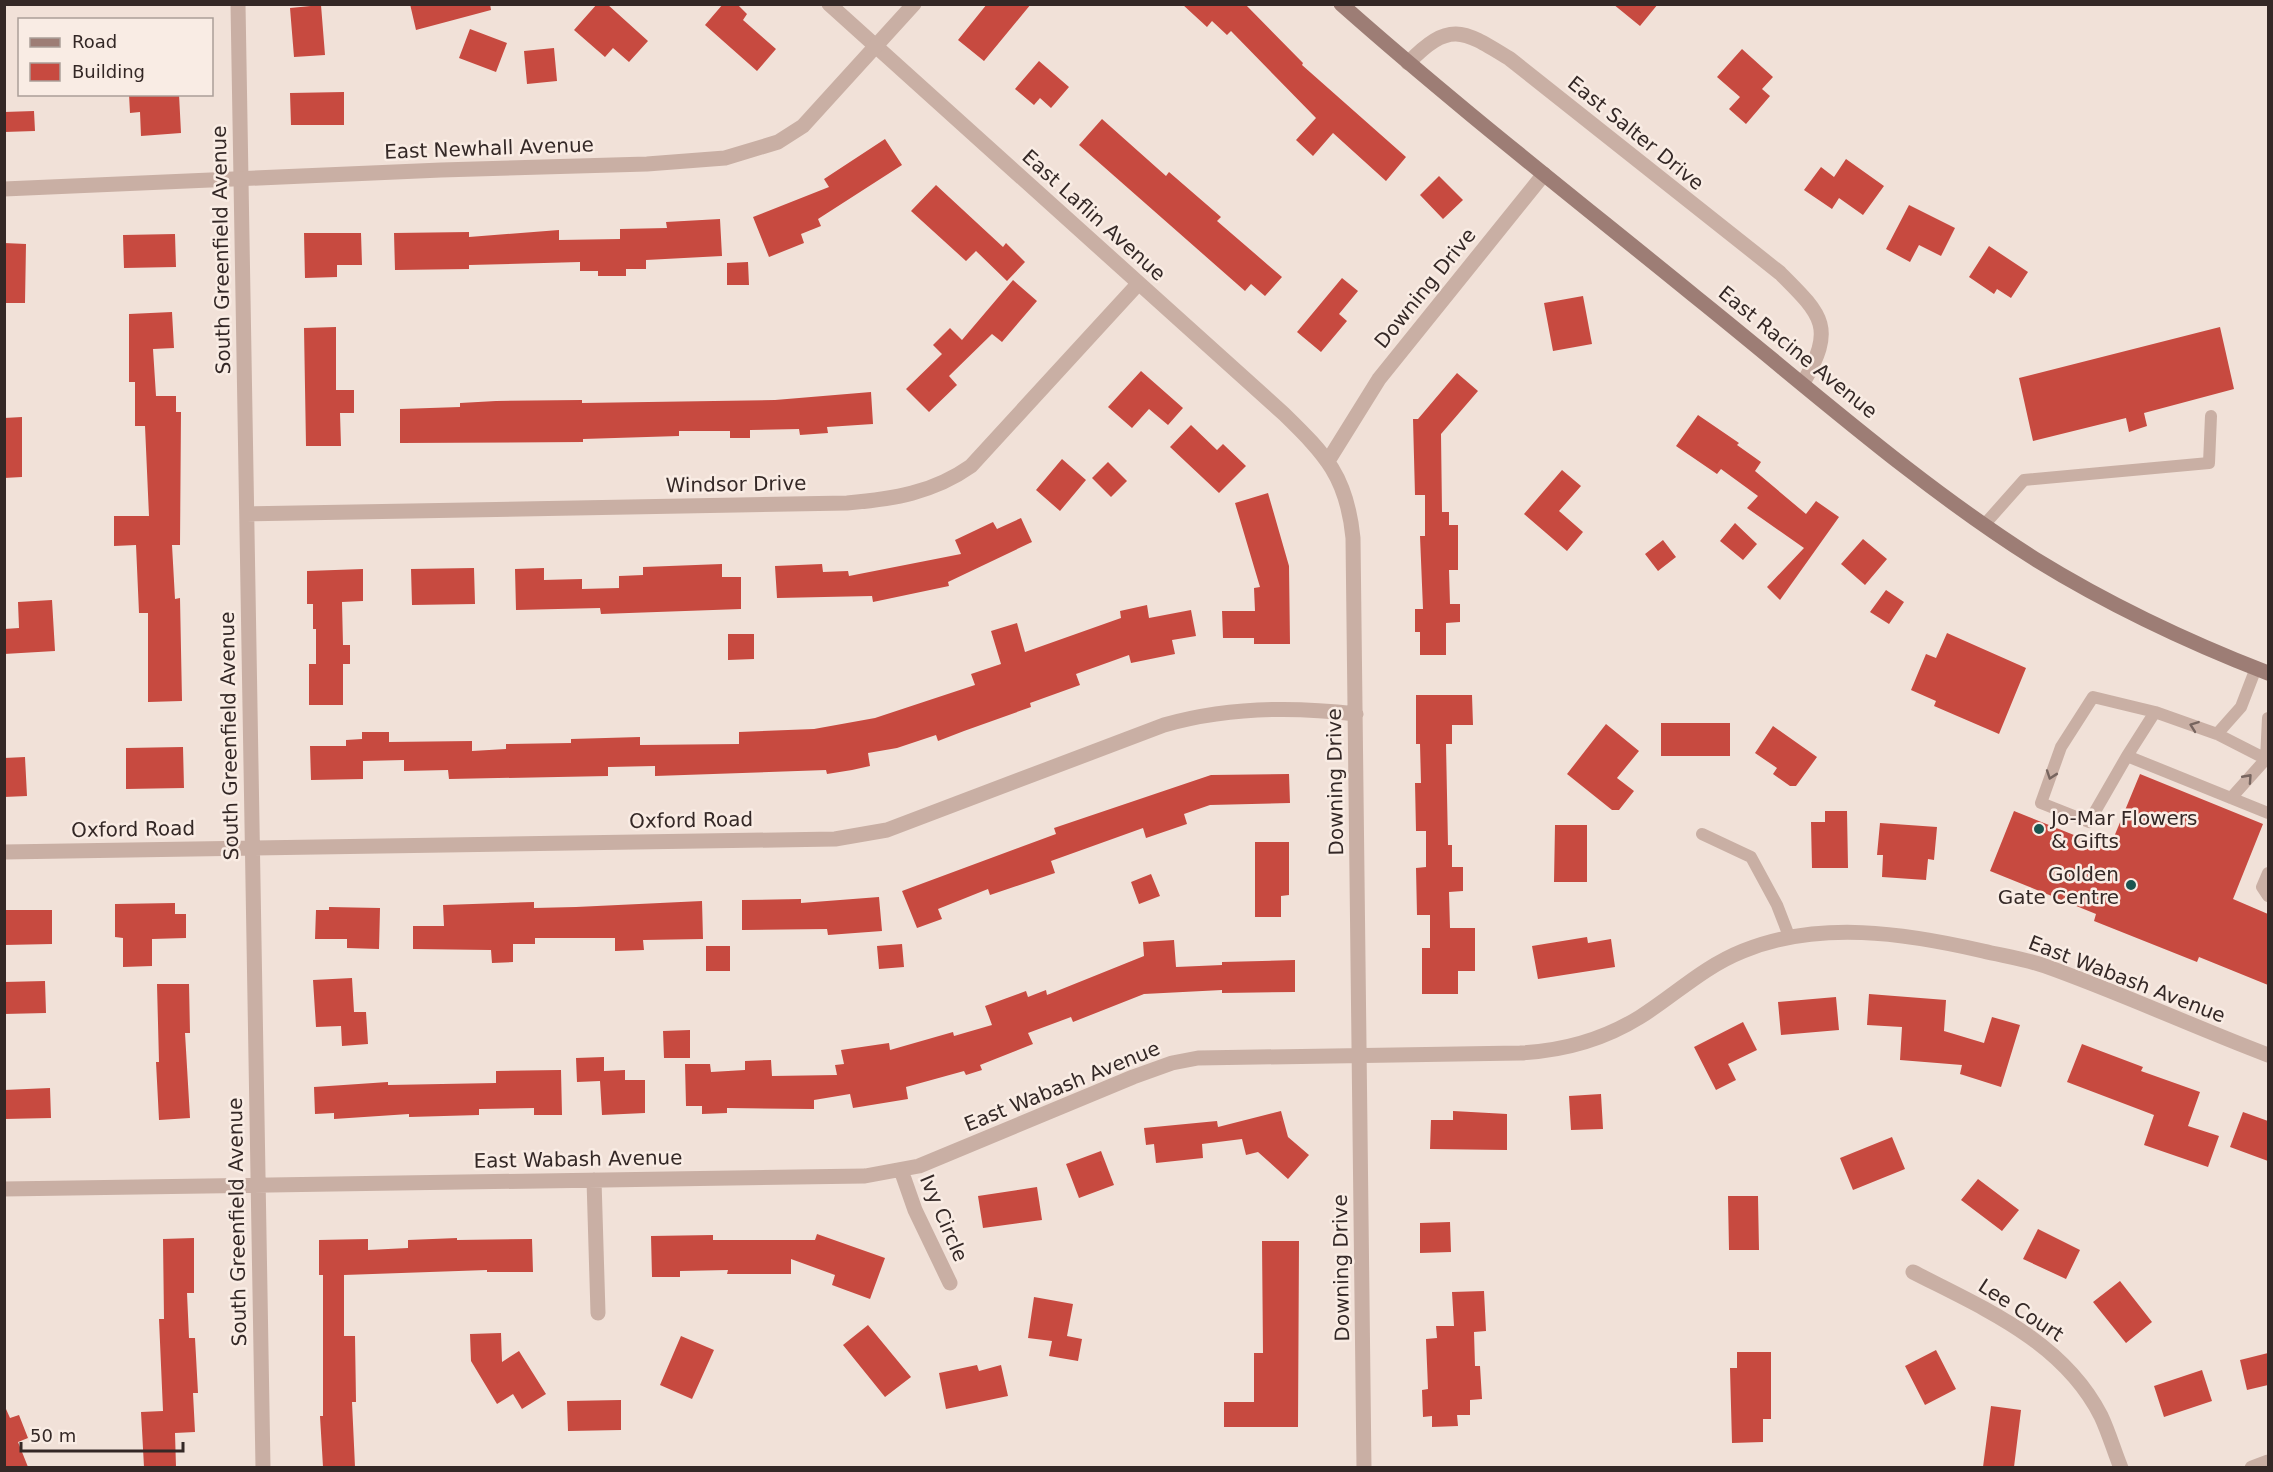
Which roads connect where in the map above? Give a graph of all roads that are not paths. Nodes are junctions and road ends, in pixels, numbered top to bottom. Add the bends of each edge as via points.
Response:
1 (238, 4) edge
2 (829, 4) edge
3 (914, 4) edge
4 (1341, 4) edge
5 (877, 46) junction
6 (1408, 63) junction
7 (1544, 174) junction
8 (241, 178) junction
9 (4, 189) edge
10 (1138, 284) junction
11 (1803, 383) junction
12 (2211, 416) dead end
13 (1328, 461) junction
14 (247, 514) junction
15 (1984, 525) junction
16 (2262, 670) edge
17 (2155, 712) junction
18 (1356, 714) junction
19 (2268, 718) edge
20 (2217, 734) junction
21 (2127, 756) junction
22 (2267, 759) edge
23 (2231, 798) junction
24 (2268, 813) edge
25 (1702, 834) dead end
26 (250, 847) junction
27 (4, 852) edge
28 (2268, 873) edge
29 (2268, 896) edge
30 (1789, 936) junction
31 (2268, 1055) edge
32 (1360, 1056) junction
33 (901, 1170) junction
34 (594, 1180) junction
35 (257, 1185) junction
36 (4, 1189) edge
37 (1912, 1272) dead end
38 (950, 1283) dead end
39 (598, 1313) dead end
40 (2268, 1462) edge
41 (263, 1467) edge
42 (1364, 1467) edge
43 (2121, 1467) edge
44 (2252, 1467) edge

1 - 8 street, South Greenfield Avenue
2 - 5 street, East Laflin Avenue
3 - 5 street, East Newhall Avenue
4 - 6 main road, East Racine Avenue
5 - 8 street, East Newhall Avenue via 803,126 778,142 725,158
5 - 10 street, East Laflin Avenue
6 - 7 main road, East Racine Avenue
6 - 11 street, East Salter Drive via 1428,42 1450,34 1478,39 1510,59 1780,273 1808,301 1823,340
7 - 11 main road, East Racine Avenue
7 - 13 street, Downing Drive via 1379,379
8 - 9 street, East Newhall Avenue
8 - 14 street, South Greenfield Avenue
10 - 13 street, East Laflin Avenue via 1284,414
10 - 14 street, Windsor Drive via 971,466 908,497 847,503
11 - 15 main road, East Racine Avenue
12 - 15 lane via 2209,463 2024,480
13 - 18 street, Downing Drive via 1350,506
14 - 26 street, South Greenfield Avenue
15 - 16 main road, East Racine Avenue via 2119,605
16 - 20 lane via 2241,707
20 -> 17 lane
17 - 21 lane
17 -> 21 lane via 2093,697 2061,747 2041,803 2089,822
18 - 26 street, Oxford Road via 1309,708 1197,716 887,830 835,839
18 - 32 street, Downing Drive
19 - 22 lane
20 - 22 lane
21 - 23 lane
23 -> 22 lane
23 - 24 lane
25 - 30 lane via 1750,857
26 - 27 street, Oxford Road
26 - 35 street, South Greenfield Avenue
28 - 29 lane via 2262,887
30 - 31 street, East Wabash Avenue via 1893,934 2042,965
30 - 32 street, East Wabash Avenue via 1730,956 1705,969 1642,1016 1571,1047 1520,1053
32 - 33 street, East Wabash Avenue via 1198,1058 1172,1063
32 - 42 street, Downing Drive
33 - 34 street, East Wabash Avenue via 865,1176
33 - 38 street, Ivy Circle via 915,1210
34 - 35 street, East Wabash Avenue
34 - 39 street
35 - 36 street, East Wabash Avenue
35 - 41 street, South Greenfield Avenue
37 - 43 street, Lee Court via 1994,1314 2057,1358 2101,1417
40 - 44 street

